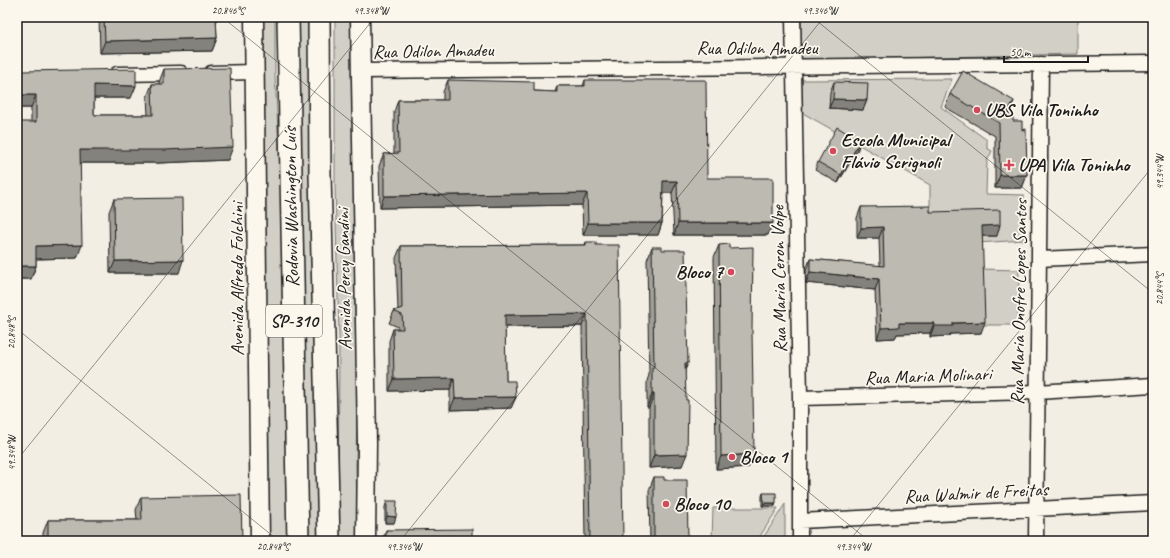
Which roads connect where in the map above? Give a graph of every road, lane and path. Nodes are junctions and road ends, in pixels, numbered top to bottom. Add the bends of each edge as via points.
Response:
1 (254, 17) edge
2 (288, 17) edge
3 (319, 17) edge
4 (360, 17) edge
5 (793, 17) edge
6 (1153, 63) edge
7 (1041, 64) junction
8 (795, 67) junction
9 (361, 71) junction
10 (254, 72) junction
11 (102, 74) edge
12 (1153, 254) edge
13 (1039, 259) junction
14 (1153, 385) edge
15 (1037, 392) junction
16 (800, 398) junction
17 (1153, 502) edge
18 (1036, 509) junction
19 (800, 522) junction
20 (260, 541) edge
21 (298, 541) edge
22 (329, 541) edge
23 (366, 541) edge
24 (800, 541) edge
25 (1036, 541) edge

1 - 10 main road, Avenida Alfredo Folchini
2 - 21 highway, Rodovia Washington Luís / SP-310
3 - 22 highway, Rodovia Washington Luís / SP-310
4 - 9 main road, Avenida Percy Gandini
5 - 8 street, Rua Maria Ceron Volpe
6 - 7 street, Rua Odilon Amadeu
7 - 8 street, Rua Odilon Amadeu
7 - 13 street, Rua Maria Onofre Lopes Santos
8 - 9 street, Rua Odilon Amadeu
8 - 16 street, Rua Maria Ceron Volpe
9 - 23 main road, Avenida Percy Gandini via 367,443
10 - 11 street
10 - 20 main road, Avenida Alfredo Folchini
12 - 13 street
13 - 15 street, Rua Maria Onofre Lopes Santos
14 - 15 street, Rua Maria Molinari
15 - 16 street, Rua Maria Molinari
15 - 18 street, Rua Maria Onofre Lopes Santos
16 - 19 street, Rua Maria Ceron Volpe
17 - 18 street, Rua Walmir de Freitas
18 - 19 street, Rua Walmir de Freitas
18 - 25 street, Rua Maria Onofre Lopes Santos
19 - 24 street, Rua Maria Ceron Volpe

